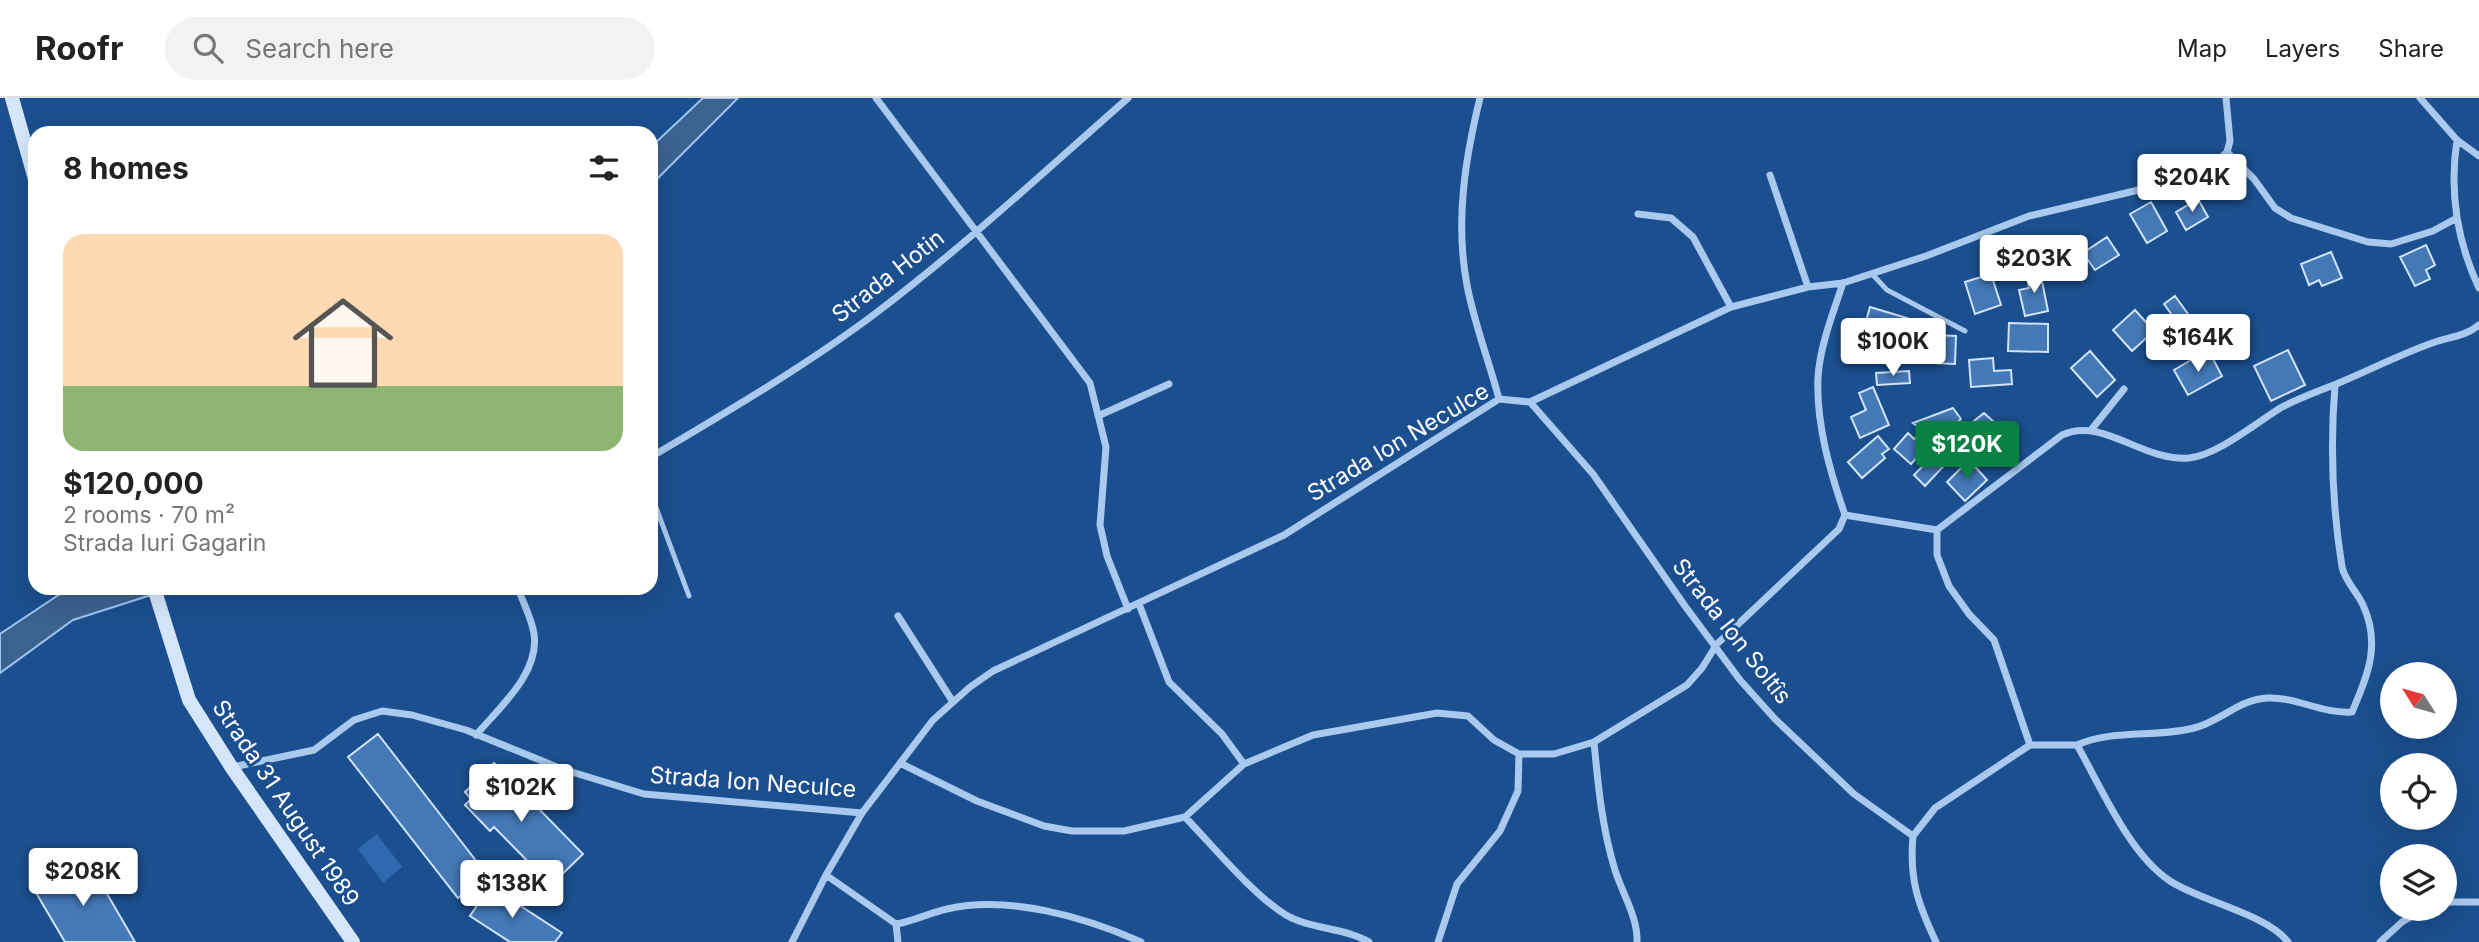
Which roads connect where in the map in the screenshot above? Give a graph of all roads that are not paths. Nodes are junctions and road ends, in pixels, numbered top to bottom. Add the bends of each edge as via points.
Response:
1 (12, 98) edge
2 (876, 98) edge
3 (1128, 98) edge
4 (1480, 98) edge
5 (2225, 98) edge
6 (2420, 98) edge
7 (2457, 139) junction
8 (2227, 152) junction
9 (28, 154) edge
10 (2479, 156) edge
11 (1770, 175) dead end
12 (1638, 214) dead end
13 (2455, 219) junction
14 (977, 231) junction
15 (1872, 274) junction
16 (1843, 283) junction
17 (1808, 287) junction
18 (2479, 288) edge
19 (1731, 307) junction
20 (2479, 325) edge
21 (1965, 331) dead end
22 (1169, 384) dead end
23 (2335, 385) junction
24 (2124, 389) dead end
25 (1499, 399) junction
26 (1530, 402) junction
27 (1098, 416) junction
28 (2091, 430) junction
29 (658, 453) edge
30 (658, 513) edge
31 (1845, 515) junction
32 (1937, 530) junction
33 (156, 595) edge
34 (520, 595) edge
35 (689, 596) dead end
36 (1139, 604) junction
37 (1128, 609) junction
38 (898, 616) dead end
39 (1717, 644) junction
40 (953, 702) junction
41 (476, 735) junction
42 (1594, 742) junction
43 (2030, 745) junction
44 (2077, 745) junction
45 (1518, 754) junction
46 (901, 764) junction
47 (1244, 764) junction
48 (232, 768) junction
49 (862, 813) junction
50 (1185, 817) junction
51 (1913, 836) junction
52 (826, 875) junction
53 (2457, 902) edge
54 (2479, 902) edge
55 (2404, 921) edge
56 (896, 924) junction
57 (353, 942) edge
58 (792, 942) edge
59 (898, 942) edge
60 (1141, 942) edge
61 (1369, 942) edge
62 (1438, 942) edge
63 (1636, 942) edge
64 (1936, 942) edge
65 (2288, 942) edge
66 (2380, 942) edge

1 - 9 main road
2 - 14 street
3 - 14 street, Strada Hotin
4 - 25 street via 1467,150 1461,215 1467,284
5 - 8 street
6 - 7 street
7 - 10 street
7 - 13 street
8 - 13 street via 2275,208 2291,218 2368,242 2391,244
8 - 15 street via 2209,169 2193,175 2029,216
11 - 17 street
12 - 19 street via 1671,218 1686,231
13 - 18 street
14 - 27 street via 1090,383
14 - 29 street, Strada Hotin via 871,317
15 - 16 street
15 - 21 lane via 1887,290
16 - 17 street
16 - 31 street via 1818,377 1829,467
17 - 19 street
19 - 26 street
20 - 23 street
22 - 27 street
23 - 28 street via 2285,406 2194,457 2151,455
23 - 44 street via 2330,445 2333,509 2343,572 2373,634 2370,670 2352,712 2334,714 2286,699 2265,698 2244,703 2193,729 2102,737
24 - 28 street
25 - 26 street, Strada Ion Neculce
25 - 36 street, Strada Ion Neculce via 1284,534
26 - 39 street, Strada Ion Soltîs via 1593,474
27 - 37 street via 1106,447 1100,525
28 - 32 street via 2062,435
30 - 35 lane
31 - 32 street
31 - 39 street via 1830,539
32 - 43 street via 1937,555 1949,586 1994,639
33 - 48 main road, Strada 31 August 1989 via 184,688
34 - 41 street via 534,635 532,660 521,681
36 - 37 street, Strada Ion Neculce
36 - 47 street via 1170,681 1222,734
37 - 40 street, Strada Ion Neculce via 993,671
38 - 40 street
39 - 42 street via 1687,685
39 - 51 street, Strada Ion Soltîs via 1740,680 1775,719 1854,794
40 - 46 street, Strada Ion Neculce via 933,720
41 - 48 street, Strada Ion Neculce via 412,715 382,711 354,720 314,750
41 - 49 street, Strada Ion Neculce via 562,769 645,794
42 - 45 street via 1554,754
42 - 63 street via 1602,814
43 - 44 street
43 - 51 street via 1936,808
44 - 65 street via 2127,832 2155,869 2171,882 2219,902
45 - 47 street via 1468,716 1437,713 1313,735
45 - 62 street via 1518,791 1500,831 1457,884
46 - 49 street, Strada Ion Neculce
46 - 50 street via 977,801 1072,831 1124,831
47 - 50 street
48 - 57 main road, Strada 31 August 1989
49 - 52 street
50 - 61 street via 1286,915
51 - 64 street via 1910,861 1916,899
52 - 56 street
52 - 58 street
53 - 54 street
55 - 66 street
56 - 59 street
56 - 60 street via 946,909 983,905 1045,912

